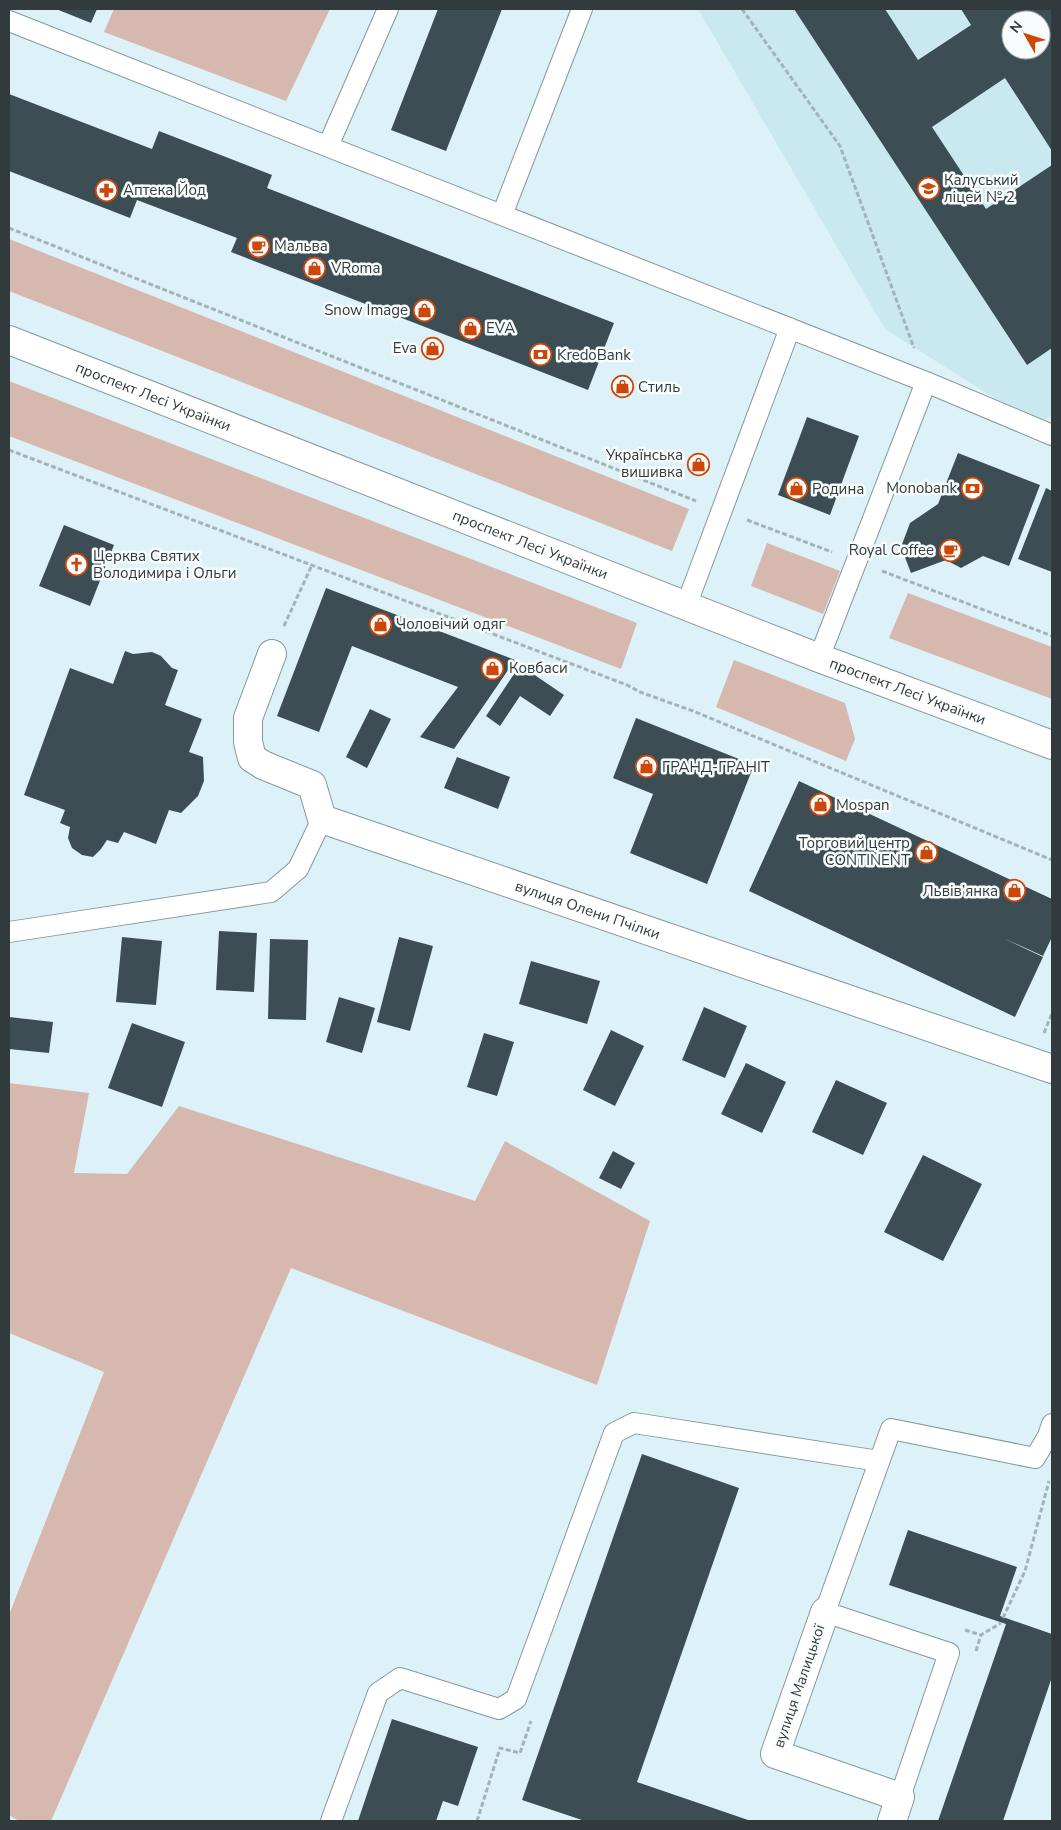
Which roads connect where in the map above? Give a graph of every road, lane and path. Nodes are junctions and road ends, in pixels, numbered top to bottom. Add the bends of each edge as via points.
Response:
1 (388, 9) edge
2 (582, 9) edge
3 (742, 9) edge
4 (9, 21) edge
5 (328, 146) junction
6 (502, 215) junction
7 (9, 228) edge
8 (790, 328) junction
9 (9, 340) edge
10 (926, 382) junction
11 (1050, 432) edge
12 (9, 450) edge
13 (721, 511) junction
14 (857, 562) junction
15 (312, 566) junction
16 (686, 606) junction
17 (1052, 636) edge
18 (272, 654) joint
19 (820, 658) junction
20 (1052, 744) edge
21 (322, 819) junction
22 (1052, 860) edge
23 (9, 932) edge
24 (1052, 1069) edge
25 (1052, 1424) edge
26 (879, 1461) junction
27 (1050, 1477) dead end
28 (825, 1612) junction
29 (1003, 1618) dead end
30 (963, 1629) dead end
31 (981, 1635) dead end
32 (533, 1716) dead end
33 (896, 1809) edge
34 (331, 1821) edge
35 (477, 1821) edge

1 - 5 lane
2 - 6 lane
3 - 10 path via 840,146
4 - 5 lane
5 - 6 lane
6 - 8 lane
7 - 13 path
8 - 10 lane
8 - 13 lane
9 - 16 street, проспект Лесі Українки
10 - 11 lane
10 - 14 lane
12 - 15 path
13 - 14 path
13 - 16 lane
14 - 17 path
14 - 19 lane
15 - 18 path
15 - 22 path via 694,711
16 - 19 street, проспект Лесі Українки
18 - 21 street via 248,718 252,758 312,784
19 - 20 street, проспект Лесі Українки
21 - 23 lane via 298,869 271,892
21 - 24 street, вулиця Олени Пчілки
25 - 26 lane via 1035,1458 891,1429
26 - 28 lane
26 - 34 lane via 634,1423 614,1433 516,1699 499,1709 400,1678 378,1693
27 - 29 path via 1025,1571
28 - 33 street, вулиця Малицької via 775,1754
28 - 33 lane via 950,1653
30 - 31 path
32 - 35 path via 520,1753 500,1748

